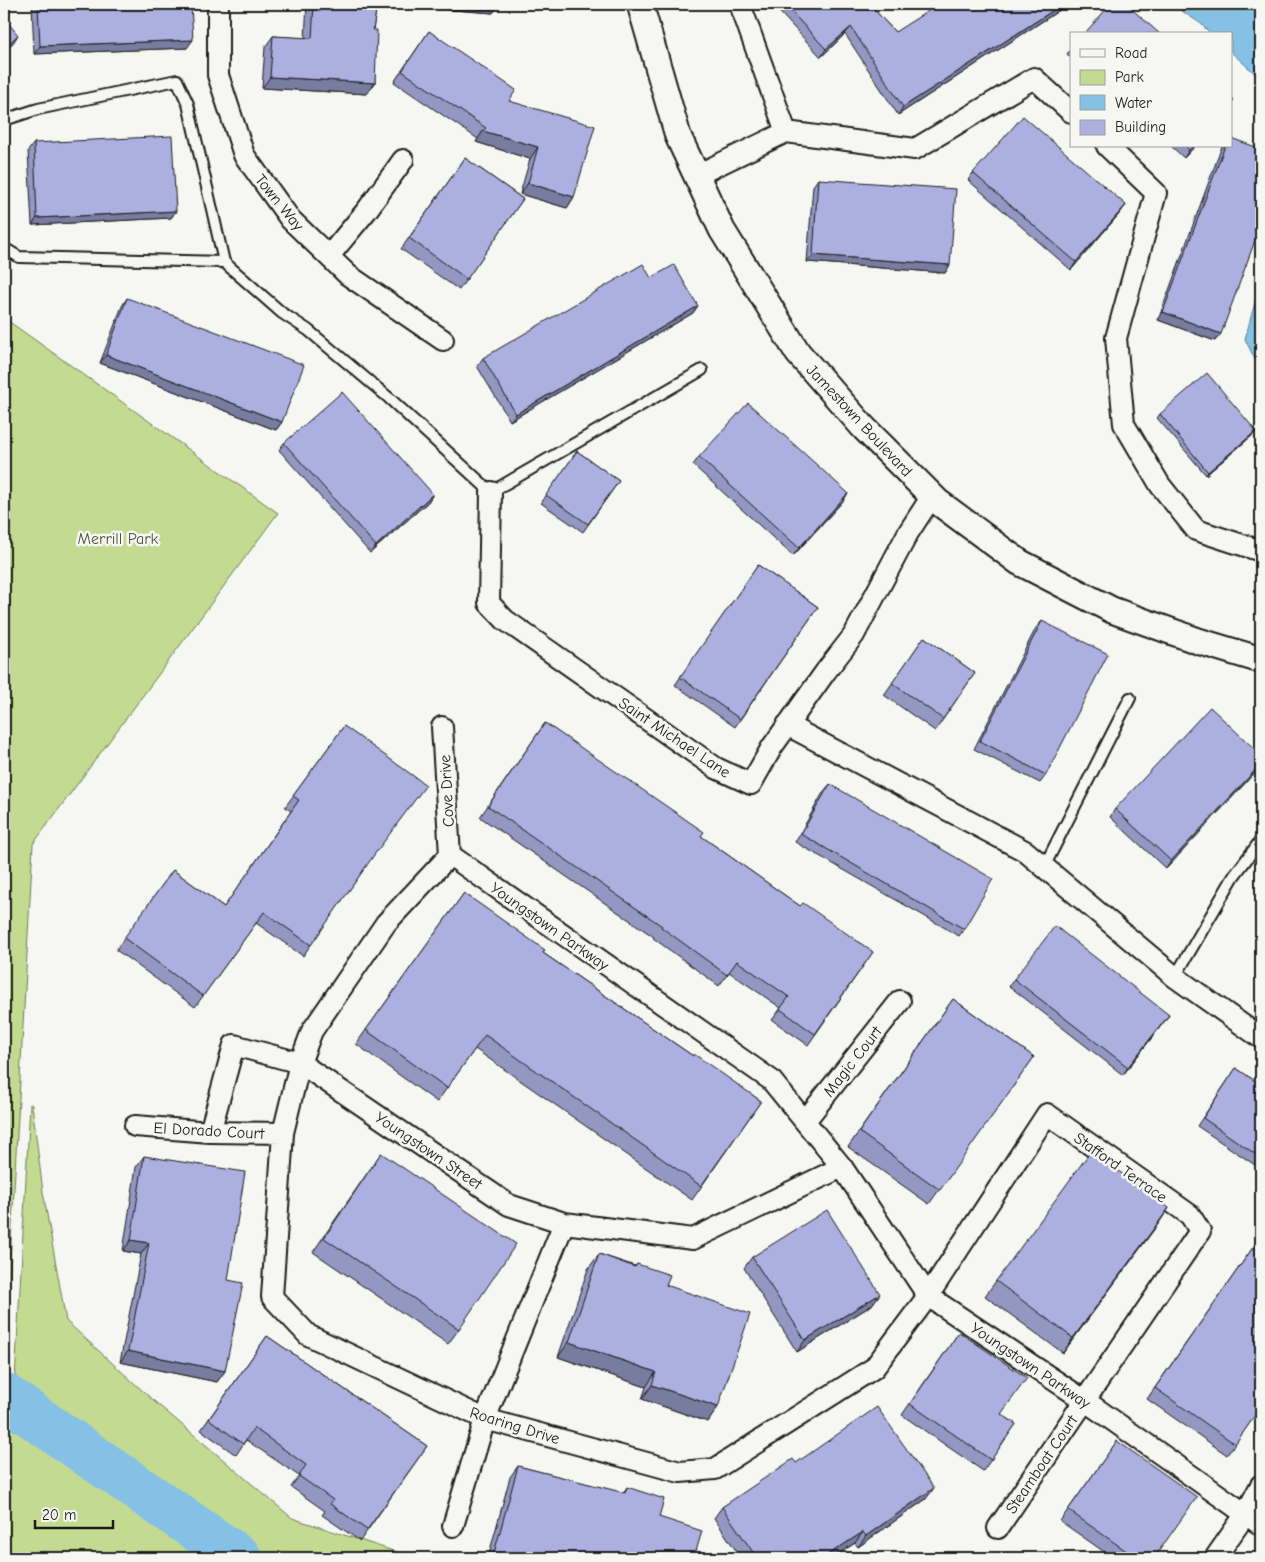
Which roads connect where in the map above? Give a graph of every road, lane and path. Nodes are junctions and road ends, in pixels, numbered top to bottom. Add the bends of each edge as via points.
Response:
1 (218, 4) edge
2 (640, 4) edge
3 (741, 7) dead end
4 (1070, 111) edge
5 (4, 120) edge
6 (786, 132) junction
7 (1109, 148) edge
8 (403, 160) dead end
9 (696, 175) junction
10 (4, 248) edge
11 (329, 256) junction
12 (224, 262) junction
13 (443, 340) dead end
14 (702, 370) dead end
15 (491, 492) junction
16 (932, 496) junction
17 (1261, 551) edge
18 (1261, 660) edge
19 (1130, 698) dead end
20 (787, 725) junction
21 (442, 727) dead end
22 (1261, 840) edge
23 (450, 855) junction
24 (1044, 867) junction
25 (1175, 977) junction
26 (900, 1001) dead end
27 (1261, 1038) edge
28 (300, 1063) junction
29 (805, 1121) junction
30 (135, 1126) dead end
31 (210, 1132) junction
32 (283, 1133) junction
33 (842, 1167) junction
34 (564, 1223) junction
35 (928, 1296) junction
36 (1084, 1400) junction
37 (485, 1419) junction
38 (1261, 1485) edge
39 (1253, 1520) edge
40 (453, 1526) dead end
41 (998, 1528) dead end
42 (1215, 1558) edge

1 - 11 street, Town Way via 218,75 244,155 290,219
2 - 9 street, Jamestown Boulevard via 678,136
3 - 6 street
4 - 6 street via 1034,78 915,149
5 - 12 lane via 38,109 177,80 188,104
6 - 9 street
7 - 17 street via 1156,193 1116,338 1124,424 1160,485 1196,530
8 - 11 street
9 - 16 street, Jamestown Boulevard via 722,230 798,354 864,428
10 - 12 lane via 19,257
11 - 13 street, Town Way via 348,275
12 - 15 lane via 389,398
14 - 15 lane
15 - 20 street, Saint Michael Lane via 489,603 505,620 716,768 751,784
16 - 18 street, Jamestown Boulevard via 1018,562 1112,610
16 - 20 street, Saint Michael Lane via 908,533 854,635
19 - 24 lane
20 - 24 street via 1026,851
21 - 23 street, Cove Drive
22 - 25 lane via 1234,876
23 - 28 street via 386,923 312,1031
23 - 29 street, Youngstown Parkway via 771,1080
24 - 25 street
25 - 27 street
26 - 29 street, Magic Court
28 - 31 street, Youngstown Street via 234,1045
28 - 32 street, Roaring Drive
28 - 34 street, Youngstown Street via 509,1205
29 - 33 street, Youngstown Parkway
30 - 31 street, El Dorado Court
31 - 32 street, El Dorado Court
32 - 37 street, Roaring Drive via 272,1297 308,1335
33 - 34 street via 693,1239
33 - 35 street, Youngstown Parkway
34 - 37 street
35 - 36 street, Youngstown Parkway
35 - 36 street, Stafford Terrace via 1047,1114 1190,1215 1200,1231
35 - 37 street, Roaring Drive via 874,1368 715,1469 680,1472
36 - 39 street, Youngstown Parkway
36 - 41 street, Steamboat Court
37 - 40 street
38 - 39 street
39 - 42 street

